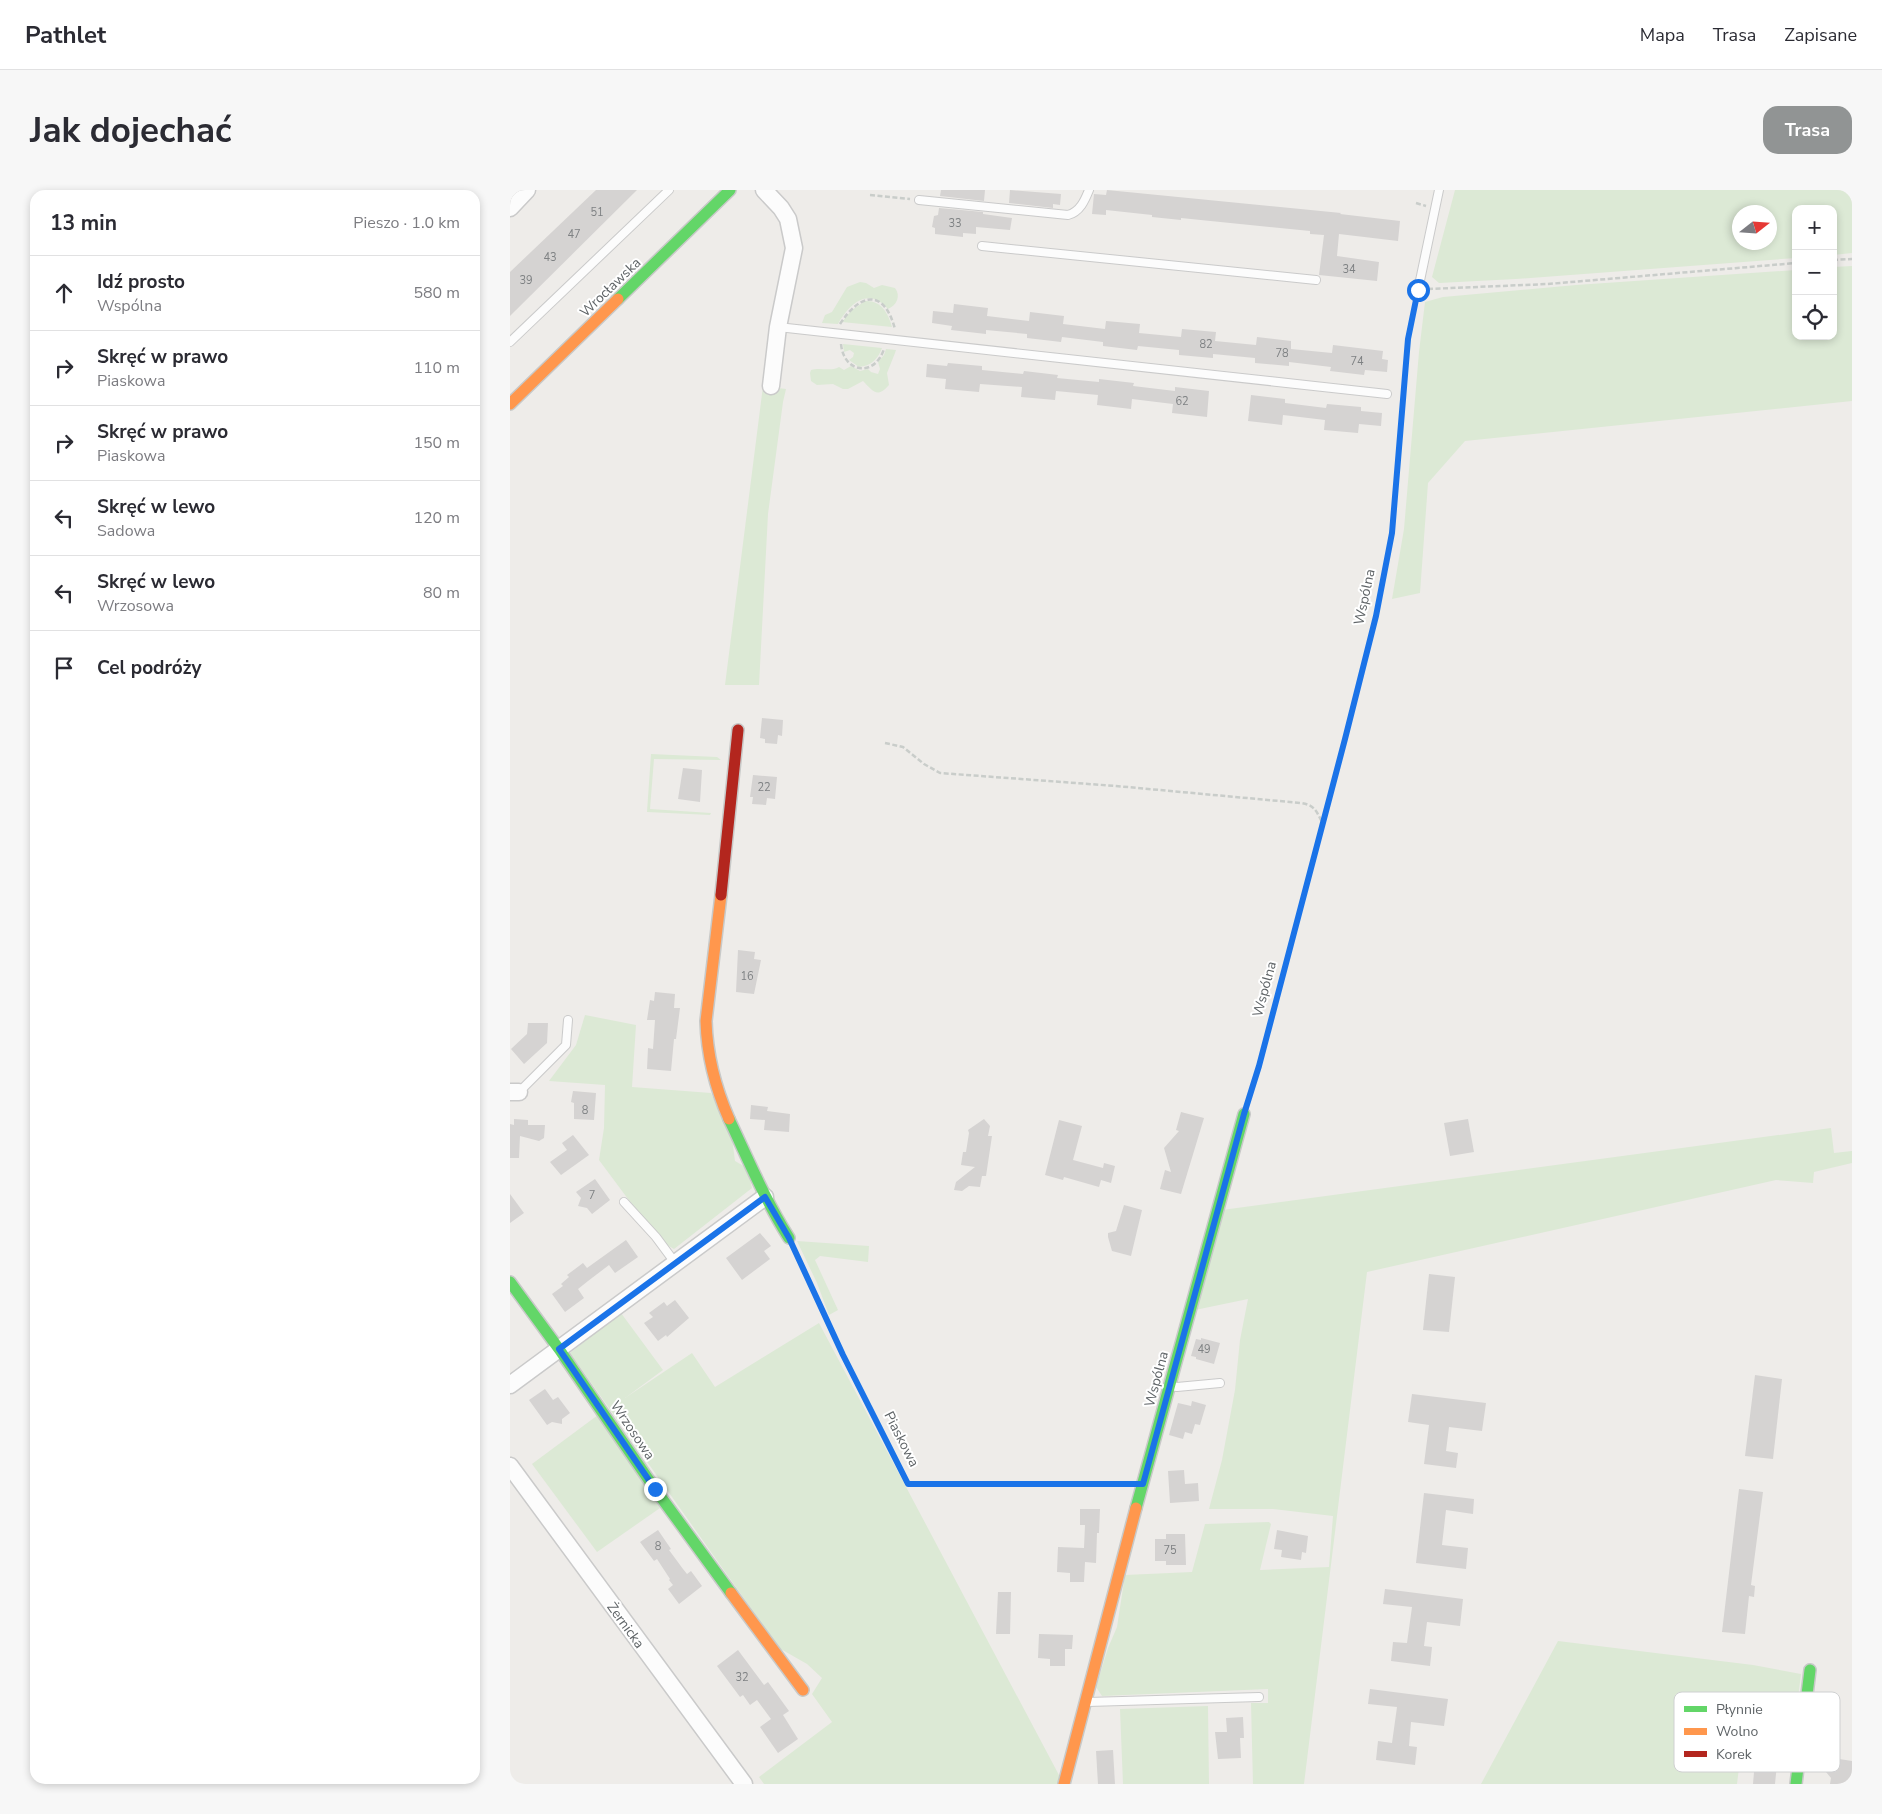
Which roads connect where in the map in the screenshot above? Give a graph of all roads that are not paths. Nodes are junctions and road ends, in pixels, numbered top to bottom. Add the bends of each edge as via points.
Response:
1 (527, 190) edge
2 (669, 190) edge
3 (730, 190) edge
4 (764, 190) edge
5 (1089, 190) edge
6 (1439, 190) edge
7 (920, 200) road end
8 (510, 208) edge
9 (982, 246) dead end
10 (1316, 280) dead end
11 (1418, 290) road end
12 (778, 327) junction
13 (510, 342) edge
14 (771, 386) dead end
15 (1387, 394) dead end
16 (510, 404) edge
17 (738, 730) dead end
18 (568, 1020) dead end
19 (514, 1092) edge
20 (1244, 1114) road end
21 (765, 1197) junction
22 (624, 1202) dead end
23 (789, 1238) road end
24 (676, 1264) junction
25 (510, 1282) edge
26 (559, 1349) junction
27 (1220, 1383) dead end
28 (510, 1385) edge
29 (1170, 1385) junction
30 (510, 1466) edge
31 (1810, 1670) dead end
32 (803, 1690) dead end
33 (1807, 1692) edge
34 (1260, 1697) dead end
35 (1086, 1702) junction
36 (744, 1784) edge
37 (1064, 1784) edge

1 - 8 street
2 - 13 lane
3 - 16 street, Wrocławska
4 - 12 street via 788,219 793,238 794,248
5 - 7 lane via 1079,209 1068,215
6 - 11 lane
9 - 10 lane
12 - 14 street
12 - 15 lane
17 - 21 street via 706,1032 714,1083
18 - 19 lane via 566,1045
20 - 29 street, Wspólna
21 - 23 street
21 - 24 street
22 - 24 lane
24 - 26 street
25 - 26 street, Wrzosowa
26 - 28 street
26 - 32 street, Wrzosowa via 655,1489
27 - 29 lane
29 - 35 street, Wspólna
30 - 36 street, Żernicka
31 - 33 street
34 - 35 lane
35 - 37 street, Wspólna

